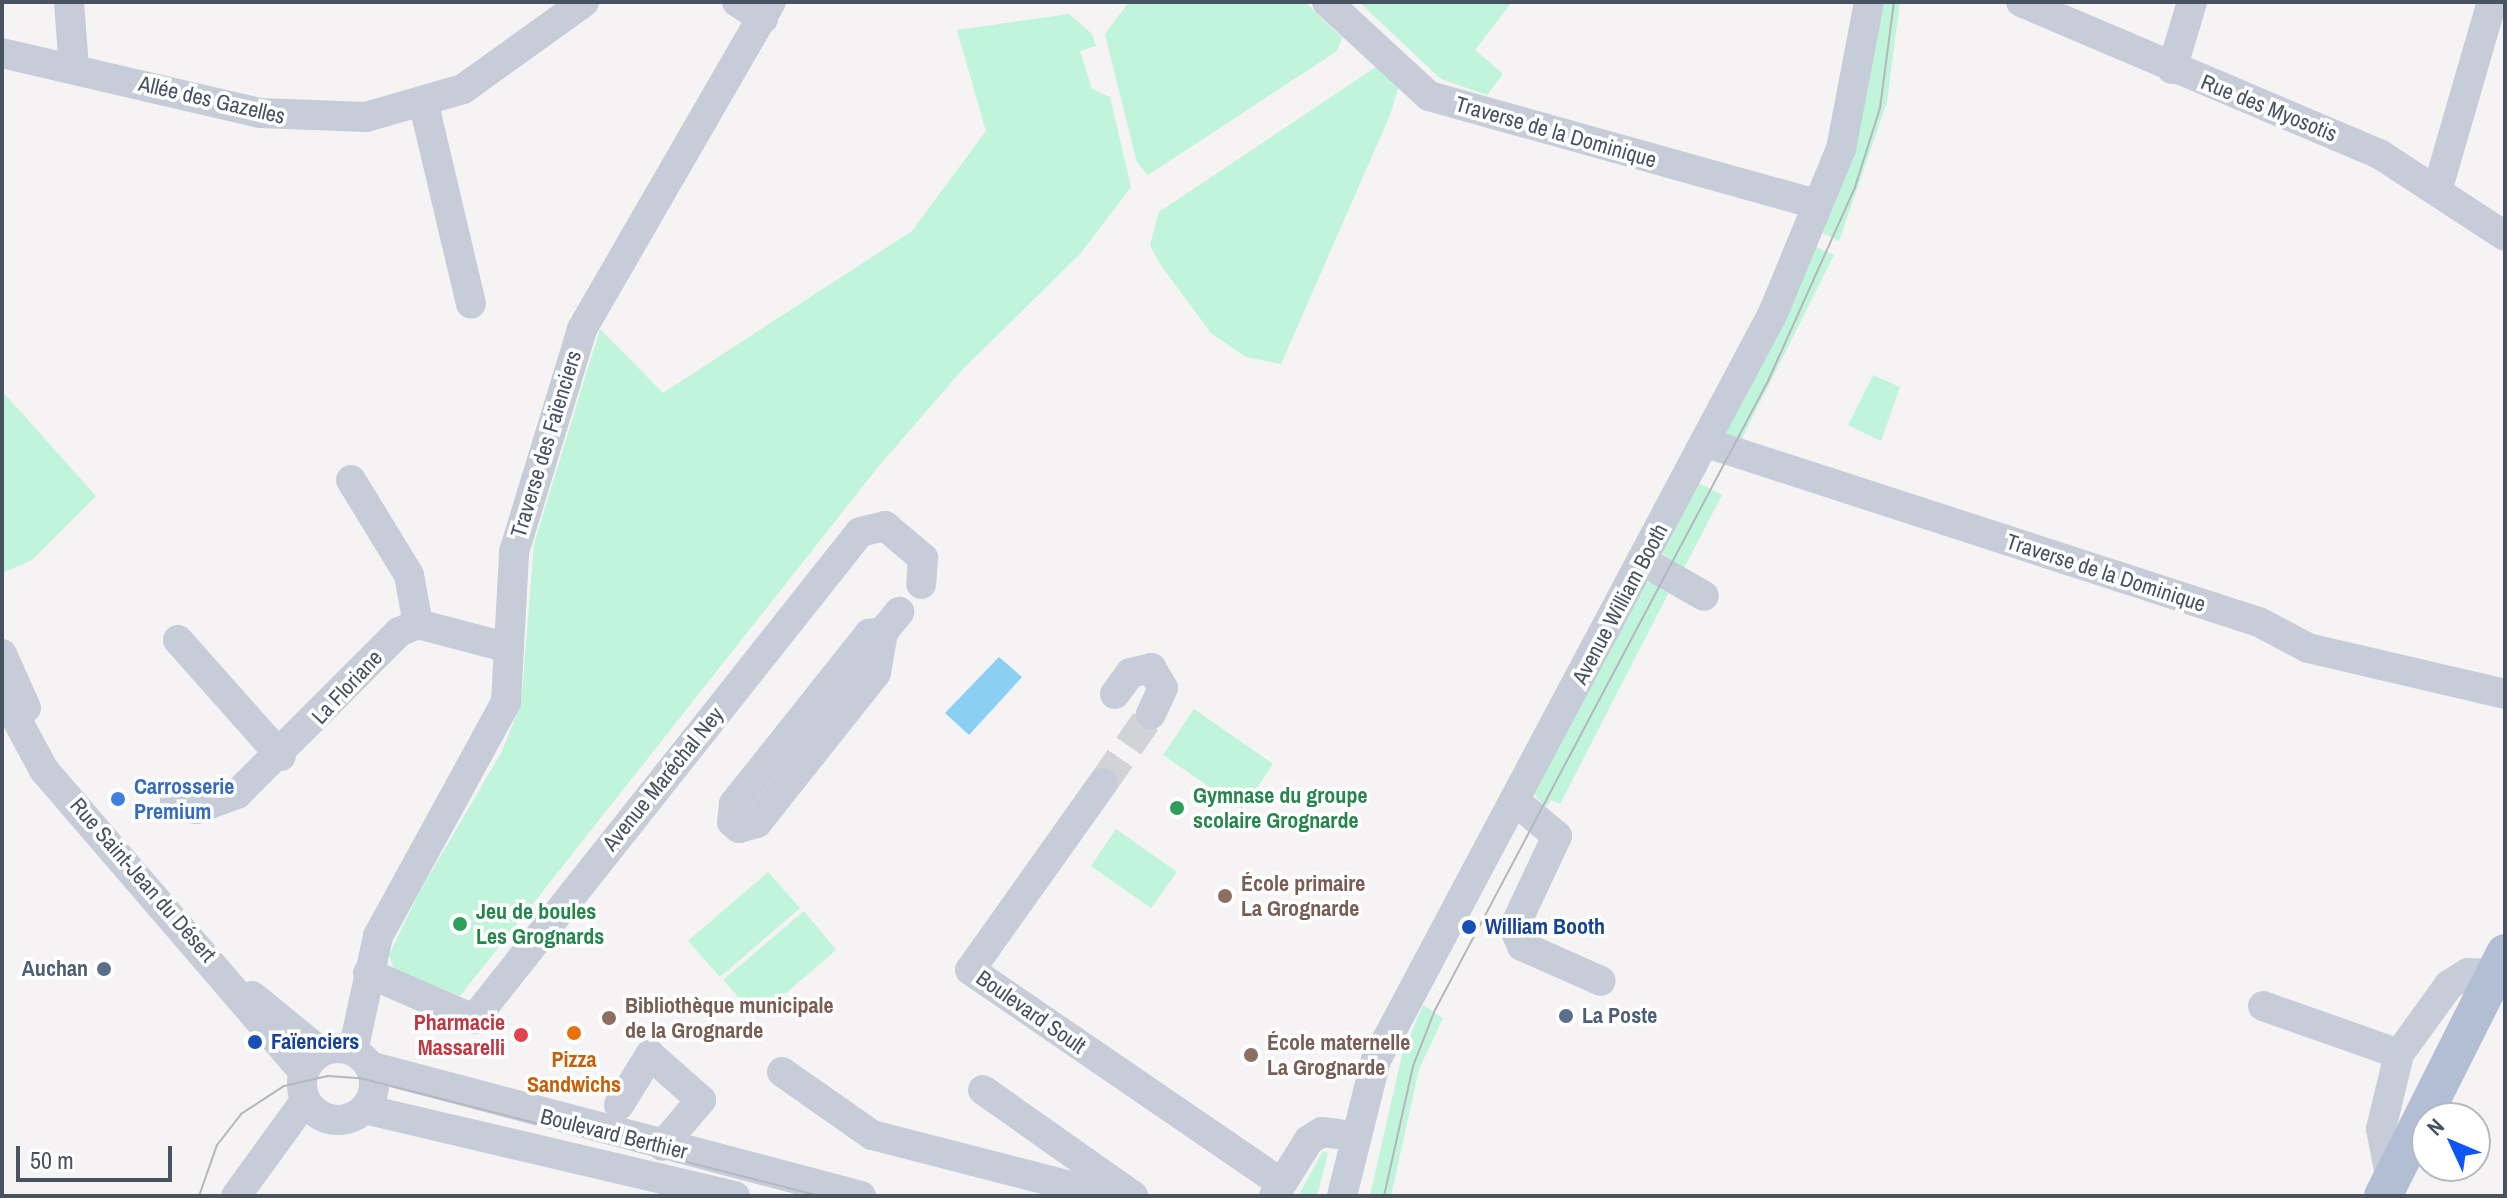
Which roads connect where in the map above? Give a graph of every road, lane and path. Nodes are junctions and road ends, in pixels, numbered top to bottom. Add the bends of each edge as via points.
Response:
1 (69, 2) edge
2 (584, 2) edge
3 (1327, 2) edge
4 (1869, 2) edge
5 (2021, 2) edge
6 (2192, 2) edge
7 (2492, 2) edge
8 (757, 7) edge
9 (2, 53) edge
10 (74, 69) junction
11 (2172, 69) junction
12 (424, 105) junction
13 (2437, 191) junction
14 (1817, 204) junction
15 (2505, 236) edge
16 (471, 304) dead end
17 (1707, 443) junction
18 (351, 480) dead end
19 (1643, 561) junction
20 (921, 584) dead end
21 (1704, 596) dead end
22 (891, 622) joint
23 (418, 624) junction
24 (178, 640) dead end
25 (509, 648) junction
26 (2, 654) edge
27 (2, 692) edge
28 (1115, 694) dead end
29 (2505, 694) edge
30 (1151, 714) tunnel mouth
31 (281, 756) junction
32 (57, 778) junction
33 (1103, 783) tunnel mouth
34 (175, 800) dead end
35 (1514, 800) junction
36 (2501, 977) edge
37 (1601, 981) dead end
38 (364, 986) junction
39 (2263, 1006) dead end
40 (2399, 1054) junction
41 (337, 1057) junction
42 (782, 1072) dead end
43 (983, 1090) dead end
44 (305, 1101) junction
45 (2454, 1102) edge
46 (364, 1109) junction
47 (612, 1117) junction
48 (333, 1121) junction
49 (1355, 1136) junction
50 (662, 1146) junction
51 (2411, 1175) edge
52 (1277, 1190) edge
53 (2394, 1191) edge
54 (236, 1196) edge
55 (255, 1196) edge
56 (735, 1196) edge
57 (861, 1196) edge
58 (1110, 1196) edge
59 (1133, 1196) edge
60 (1342, 1196) edge

1 - 10 street
2 - 12 street, Allée des Gazelles via 501,67
3 - 14 street, Traverse de la Dominique via 1429,96
4 - 14 street, Avenue William Booth via 1858,85
5 - 11 street, Rue des Myosotis
6 - 11 street
7 - 13 street
8 - 25 street, Traverse des Faïenciers via 687,151 569,362 514,552
9 - 10 street, Allée des Gazelles
10 - 12 street, Allée des Gazelles via 295,118
11 - 13 street, Rue des Myosotis via 2318,125
12 - 16 street
13 - 15 street, Rue des Myosotis
14 - 17 street, Avenue William Booth
17 - 19 street, Avenue William Booth
17 - 29 street, Traverse de la Dominique via 2259,622 2308,648
18 - 23 street via 409,575
19 - 21 street
19 - 35 street, Avenue William Booth
20 - 38 street, Avenue Maréchal Ney via 923,558 885,526 860,532 474,1019
22 - 22 street via 869,634 734,804 732,822 739,828 757,823 876,673
23 - 25 street
23 - 31 street, La Floriane via 399,632
24 - 31 street
25 - 38 street, Traverse des Faïenciers via 500,718 404,882
26 - 32 street, Rue Saint-Jean du Désert
27 - 32 street, Rue Saint-Jean du Désert via 44,770
28 - 30 street via 1130,673 1151,668 1163,688
31 - 34 street, La Floriane via 237,794 196,809
32 - 41 street, Rue Saint-Jean du Désert via 230,981
33 - 52 street, Boulevard Soult via 970,970
35 - 37 street via 1557,836 1514,928 1522,946
35 - 49 street, Avenue William Booth via 1376,1060
36 - 40 street via 2468,973 2449,985
36 - 45 main road
36 - 53 main road
38 - 41 street, Traverse des Faïenciers
39 - 40 street
40 - 53 street via 2381,1129
41 - 44 street
41 - 46 street via 374,1087
41 - 47 street, Boulevard Berthier
42 - 58 street via 872,1135
43 - 59 street
44 - 48 street
44 - 54 street
46 - 48 street
46 - 56 street, Boulevard Berthier
47 - 50 street, Boulevard Berthier
47 - 50 street via 650,1055 701,1100
48 - 55 street via 298,1145
49 - 52 street via 1322,1132
49 - 60 street, Avenue William Booth
50 - 57 street, Boulevard Berthier
51 - 53 main road

